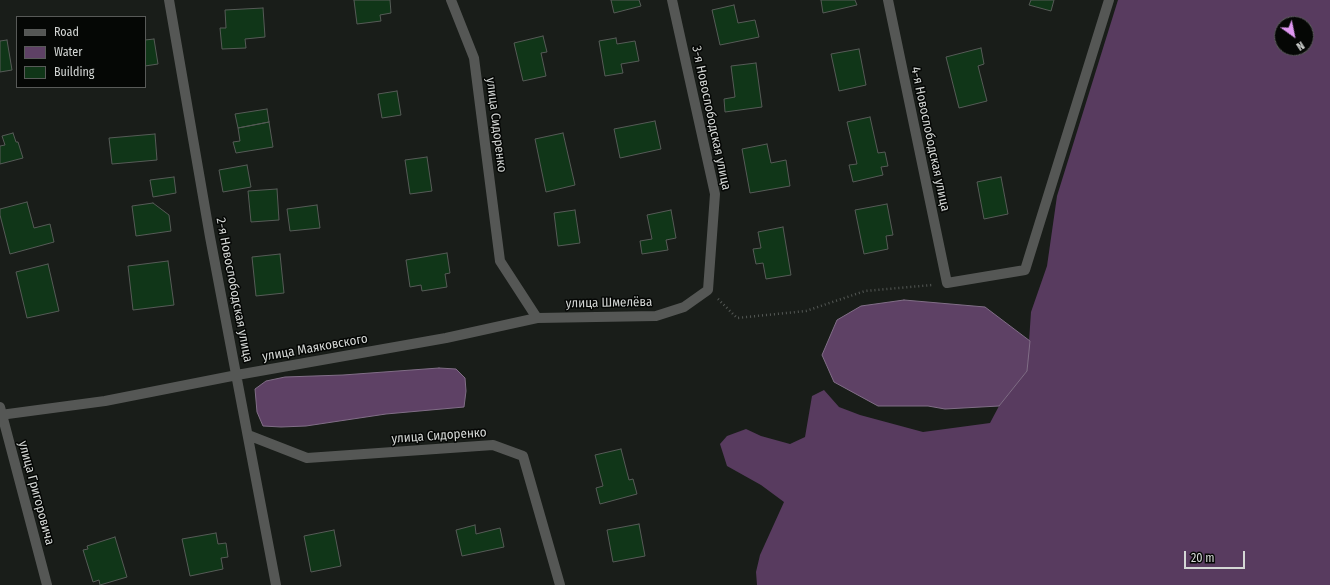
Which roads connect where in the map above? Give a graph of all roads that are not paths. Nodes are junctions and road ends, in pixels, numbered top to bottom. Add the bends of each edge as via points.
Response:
1 (169, 0) edge
2 (451, 0) edge
3 (672, 0) edge
4 (888, 0) edge
5 (1109, 0) edge
6 (708, 290) joint
7 (537, 318) junction
8 (237, 375) junction
9 (1, 412) edge
10 (248, 435) junction
11 (47, 585) edge
12 (276, 585) edge
13 (560, 585) edge

1 - 8 street, 2-я Новослободская улица
2 - 7 street, улица Сидоренко via 474,58 500,261
3 - 6 street, 3-я Новослободская улица via 715,194
4 - 5 street, 4-я Новослободская улица via 947,283 1025,270
6 - 7 street, улица Шмелёва via 684,307 656,316
7 - 8 street, улица Маяковского via 446,338
8 - 9 street, улица Маяковского via 105,401
8 - 10 street, 2-я Новослободская улица
9 - 11 street, улица Григоровича
10 - 12 street, 2-я Новослободская улица
10 - 13 street, улица Сидоренко via 308,458 493,444 523,456

